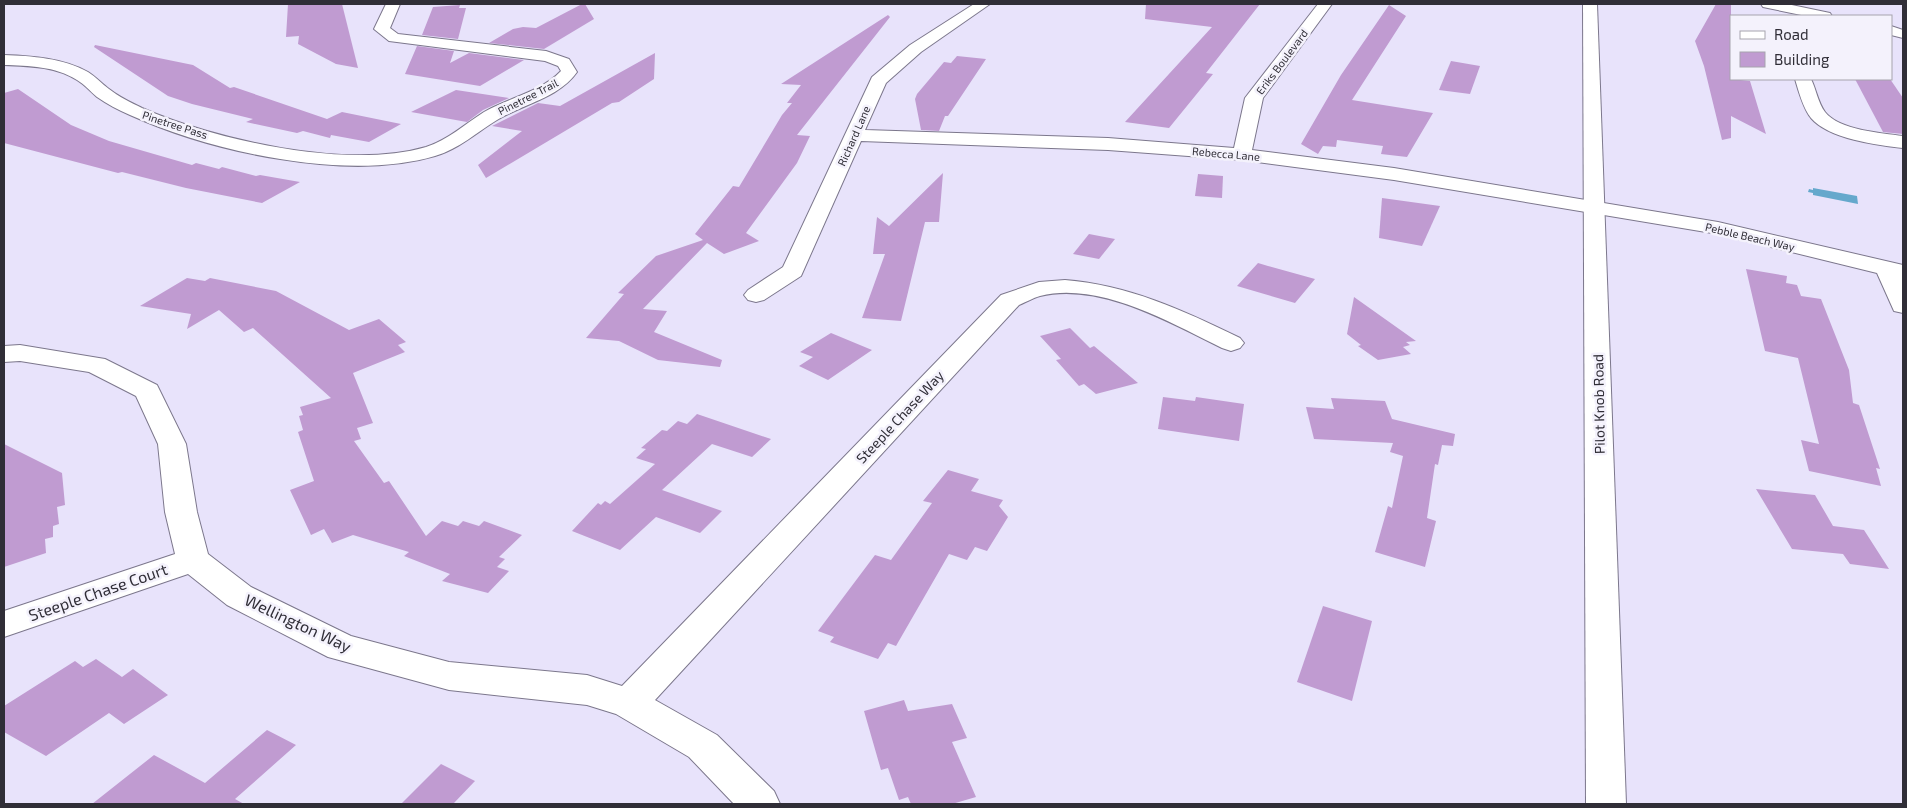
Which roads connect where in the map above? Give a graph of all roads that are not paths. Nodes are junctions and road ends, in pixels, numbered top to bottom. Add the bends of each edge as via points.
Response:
1 (392, 4) edge
2 (983, 4) edge
3 (1326, 4) edge
4 (1590, 4) edge
5 (1768, 4) edge
6 (1820, 15) edge
7 (4, 60) edge
8 (1803, 80) edge
9 (854, 135) junction
10 (1903, 142) edge
11 (1242, 154) junction
12 (358, 160) joint
13 (1595, 207) junction
14 (1895, 271) edge
15 (756, 296) dead end
16 (1903, 306) edge
17 (1231, 343) dead end
18 (4, 354) edge
19 (193, 560) junction
20 (4, 624) edge
21 (629, 703) junction
22 (760, 804) edge
23 (1606, 804) edge

1 - 12 street, Pinetree Trail via 382,29 394,38 546,56 563,61 570,72 559,82 502,109 444,147 400,159
2 - 9 street, Richard Lane via 895,63 878,81
3 - 11 street, Eriks Boulevard via 1254,98
4 - 13 street, Pilot Knob Road
5 - 6 street
7 - 12 street, Pinetree Pass via 34,62 72,71 137,112 200,134 260,148
8 - 10 street via 1818,116 1829,124 1870,137
9 - 11 street, Rebecca Lane via 1108,144
9 - 15 street, Richard Lane via 792,271
11 - 13 street, Rebecca Lane via 1394,174
13 - 14 street, Pebble Beach Way via 1718,228
13 - 23 street, Pilot Knob Road
14 - 16 street
17 - 21 street, Steeple Chase Way via 1145,302 1081,288 1038,289 1010,300
18 - 19 street via 20,353 96,365 147,391 172,444 181,512
19 - 20 street, Steeple Chase Court
19 - 21 street, Wellington Way via 239,596 341,647 449,676 586,690
21 - 22 street, Wellington Way via 703,746

